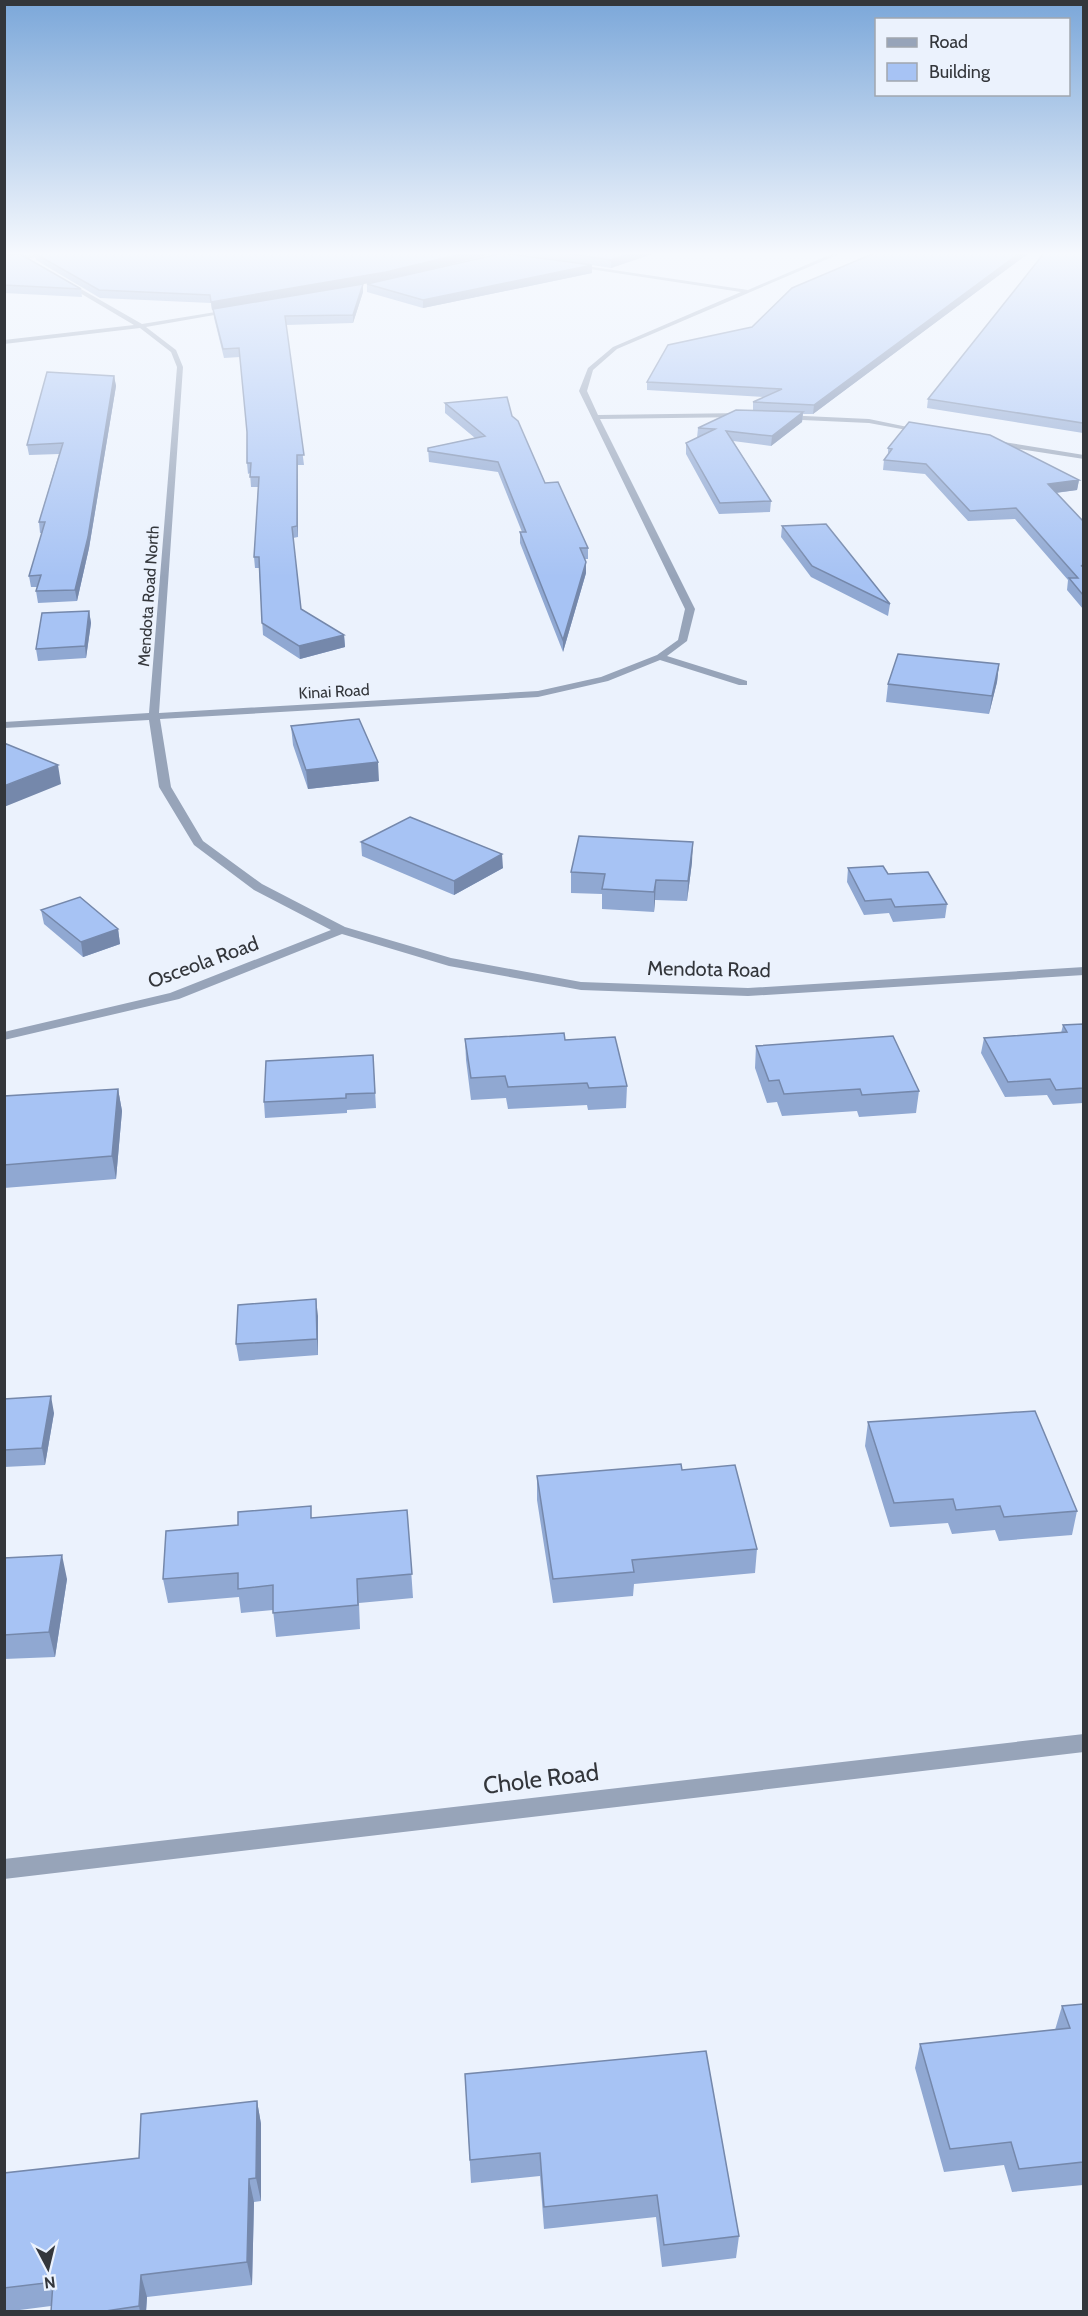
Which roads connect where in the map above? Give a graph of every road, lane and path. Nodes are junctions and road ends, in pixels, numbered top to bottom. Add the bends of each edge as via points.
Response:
1 (177, 360) edge
2 (601, 360) edge
3 (754, 416) edge
4 (597, 417) junction
5 (777, 417) edge
6 (938, 433) edge
7 (984, 441) edge
8 (1083, 458) edge
9 (660, 657) junction
10 (743, 683) dead end
11 (154, 717) junction
12 (4, 725) edge
13 (341, 930) junction
14 (1083, 971) edge
15 (4, 1036) edge
16 (1083, 1743) edge
17 (4, 1869) edge

1 - 11 street, Mendota Road North via 180,367
2 - 4 street, Kinai Road via 590,369 583,392
3 - 4 street
4 - 9 street, Kinai Road via 690,609 682,641
5 - 6 street via 869,422
7 - 8 street
9 - 10 street
9 - 11 street, Kinai Road via 604,680 538,694
11 - 12 street, Kinai Road
11 - 13 street, Mendota Road North via 165,787 198,843 258,887
13 - 14 street, Mendota Road via 449,962 581,986 748,992
13 - 15 street, Osceola Road via 174,996
16 - 17 street, Chole Road

